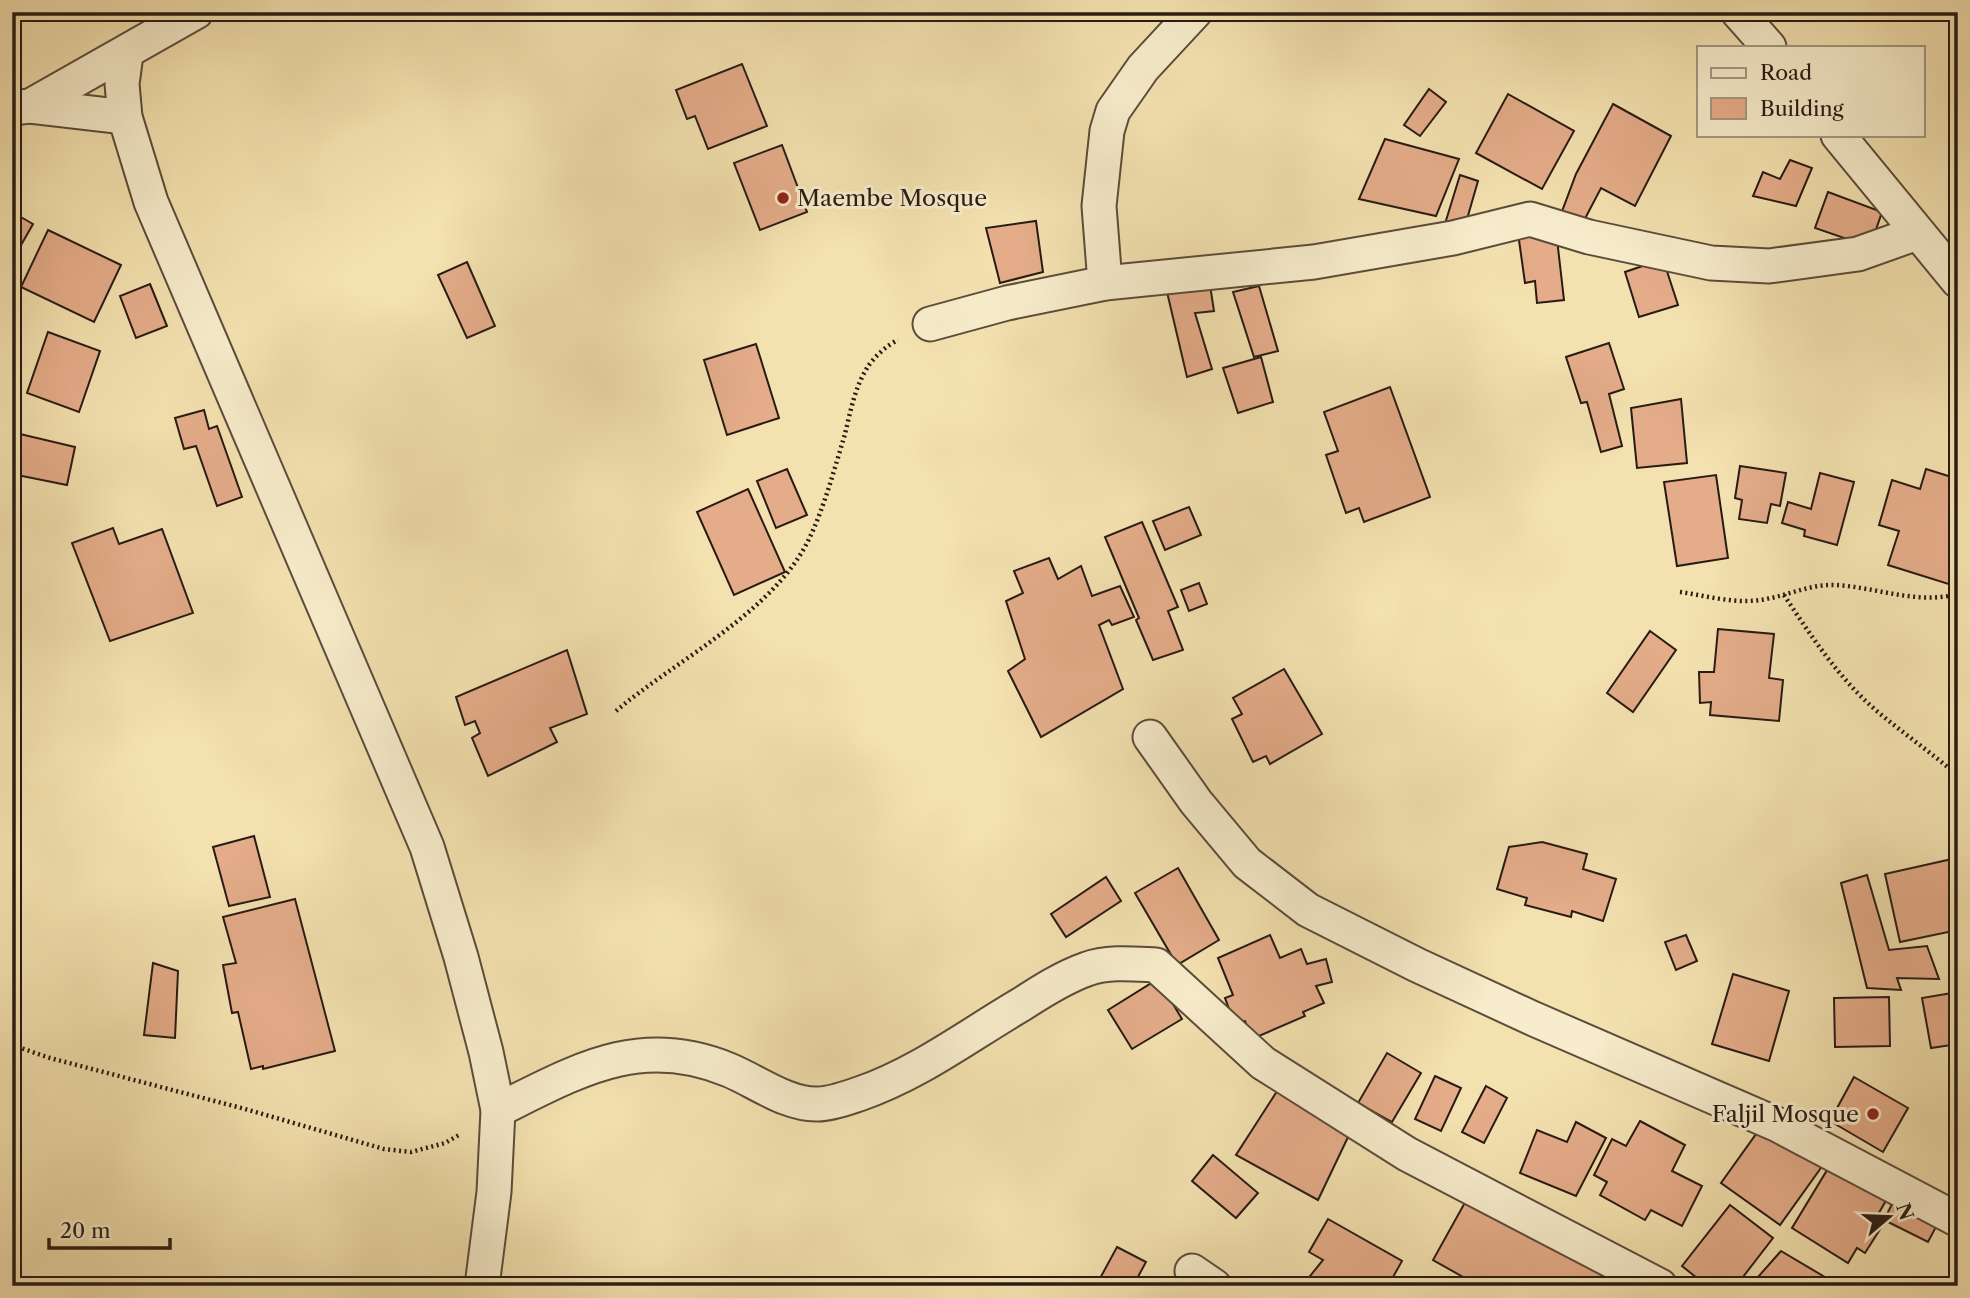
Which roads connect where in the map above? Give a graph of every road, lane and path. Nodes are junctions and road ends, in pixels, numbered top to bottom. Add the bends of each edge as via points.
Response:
1 (196, 12) edge
2 (1195, 12) edge
3 (1738, 12) edge
4 (1768, 46) edge
5 (126, 54) junction
6 (21, 107) edge
7 (125, 117) junction
8 (1840, 136) edge
9 (1917, 233) junction
10 (1958, 281) edge
11 (1105, 283) junction
12 (930, 324) joint
13 (1680, 592) dead end
14 (1958, 594) edge
15 (1784, 595) junction
16 (616, 711) dead end
17 (1150, 737) dead end
18 (1958, 776) edge
19 (12, 1045) edge
20 (498, 1110) junction
21 (1958, 1220) edge
22 (482, 1286) edge
23 (1660, 1286) edge

1 - 5 street
2 - 11 street via 1143,68 1113,111 1099,206
3 - 4 street
5 - 6 street
5 - 7 street via 122,84
6 - 7 street
7 - 20 street via 151,202 427,847 461,957
8 - 9 street
9 - 10 street
9 - 11 street via 1858,254 1769,265 1734,264 1589,237 1530,219 1453,238 1314,262
11 - 12 street
12 - 16 path via 891,343 867,368 808,540 776,586
13 - 15 path via 1743,602
14 - 15 path via 1932,599 1832,585
15 - 18 path via 1844,677 1877,711
17 - 21 street via 1247,863 1308,909 1522,1014 1776,1124
19 - 20 path via 397,1151 445,1143
20 - 22 street
20 - 23 street via 597,1063 641,1054 680,1056 727,1069 792,1099 817,1105 908,1073 1048,987 1089,968 1156,964 1263,1063 1407,1154

